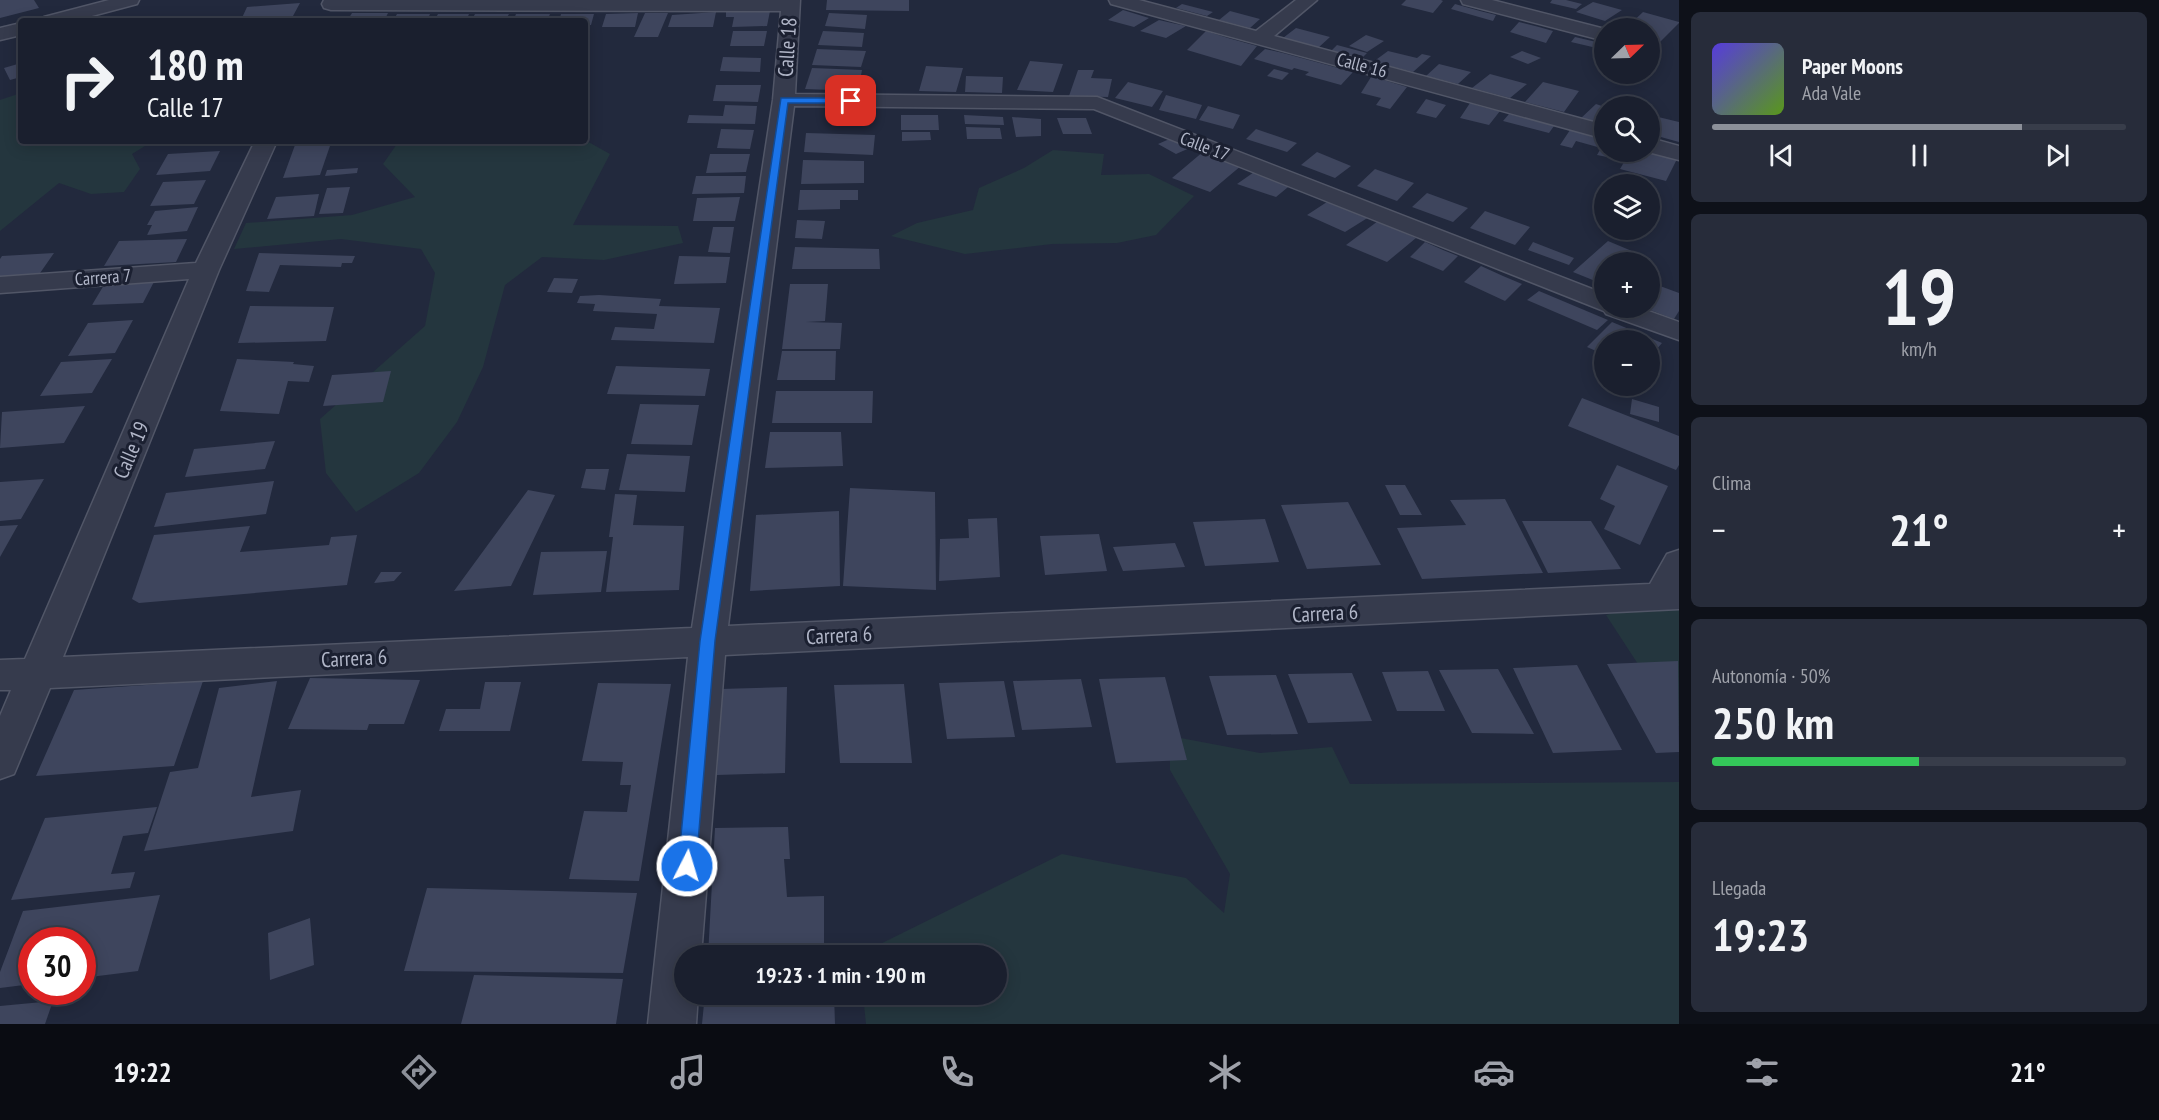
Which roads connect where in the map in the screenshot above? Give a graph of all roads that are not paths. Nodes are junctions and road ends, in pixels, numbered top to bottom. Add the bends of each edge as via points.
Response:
1 (128, 0) edge
2 (1118, 0) edge
3 (1308, 0) edge
4 (1470, 0) edge
5 (790, 2) edge
6 (328, 8) edge
7 (62, 18) edge
8 (18, 30) edge
9 (1594, 31) edge
10 (0, 34) edge
11 (1261, 37) junction
12 (784, 100) junction
13 (1594, 129) edge
14 (265, 144) edge
15 (1660, 148) edge
16 (1679, 153) edge
17 (206, 270) junction
18 (0, 285) edge
19 (1594, 299) edge
20 (1642, 318) edge
21 (1679, 332) edge
22 (1679, 563) edge
23 (1670, 597) edge
24 (708, 641) junction
25 (38, 673) junction
26 (0, 675) edge
27 (0, 762) edge
28 (672, 1024) edge

1 - 7 street
2 - 11 street, Calle 16
3 - 11 street
4 - 9 street
5 - 6 street
5 - 12 street, Calle 18
8 - 10 street
11 - 13 street, Calle 16
12 - 19 street, Calle 17 via 1097,103
12 - 24 street, Calle 18
14 - 17 street, Calle 19
15 - 16 street
17 - 18 street, Carrera 7
17 - 25 street, Calle 19
20 - 21 street
22 - 23 street
23 - 24 street, Carrera 6
24 - 25 street, Carrera 6
24 - 28 street, Calle 18
25 - 26 street, Carrera 6
25 - 27 street, Calle 19

